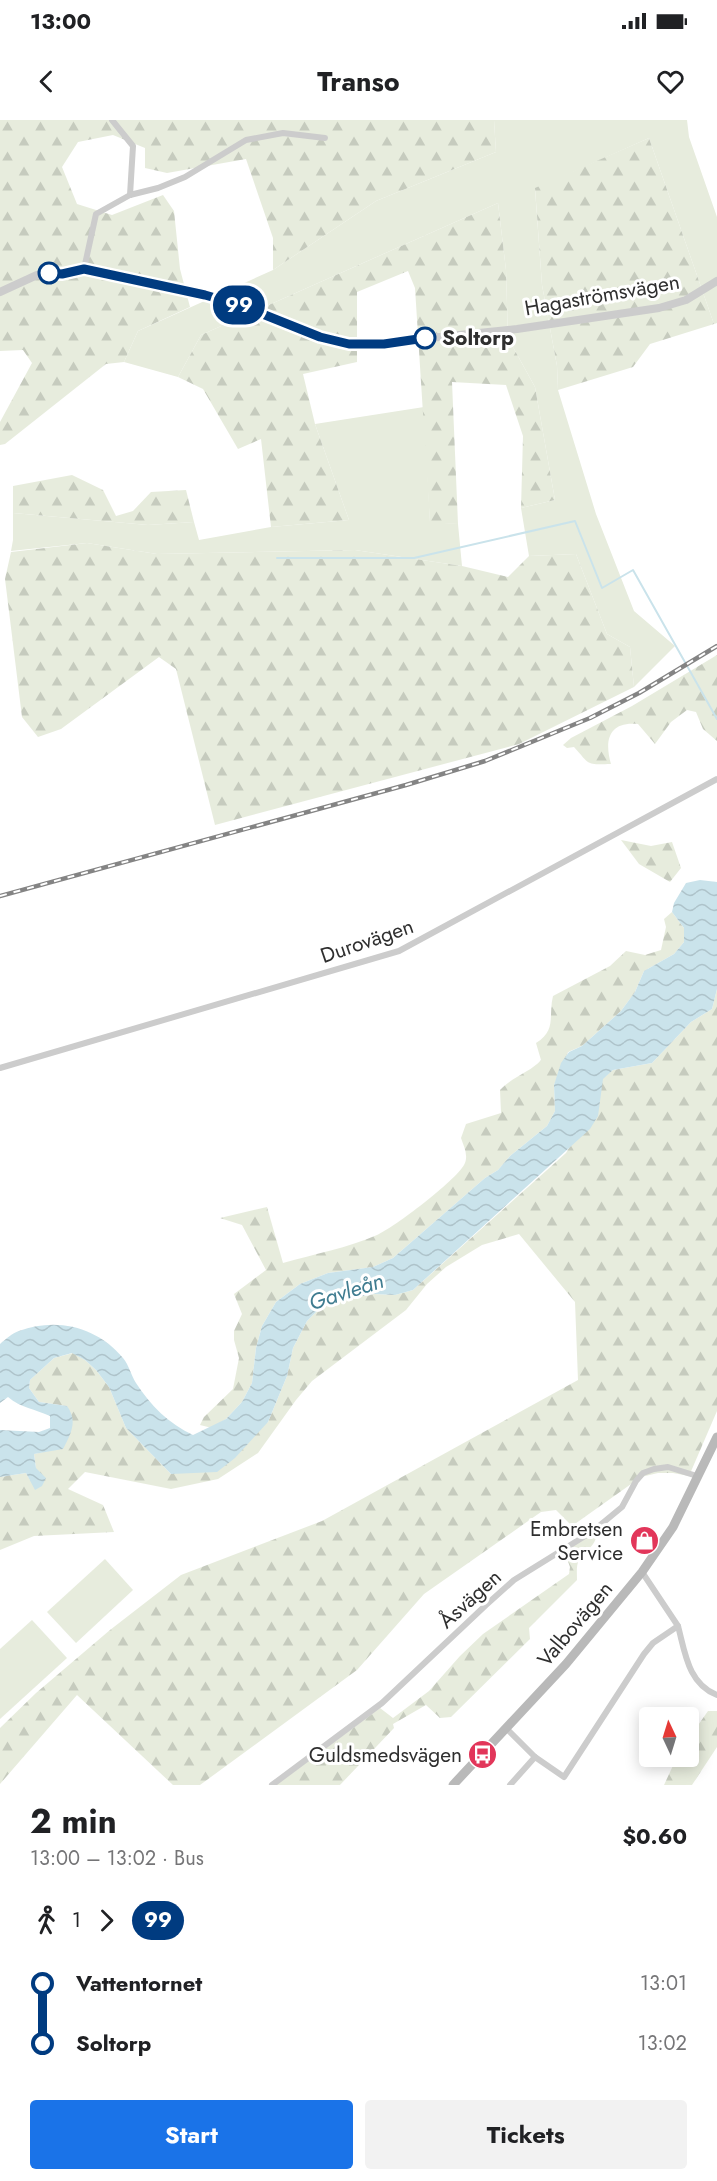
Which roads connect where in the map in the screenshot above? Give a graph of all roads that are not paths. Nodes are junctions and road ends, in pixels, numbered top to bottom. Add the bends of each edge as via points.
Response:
1 (112, 120) edge
2 (326, 138) dead end
3 (130, 195) junction
4 (84, 269) junction
5 (717, 281) edge
6 (0, 291) edge
7 (717, 779) edge
8 (0, 1068) edge
9 (717, 1437) edge
10 (697, 1476) junction
11 (642, 1572) junction
12 (678, 1626) junction
13 (717, 1695) edge
14 (507, 1729) junction
15 (535, 1757) junction
16 (564, 1777) junction
17 (272, 1785) edge
18 (453, 1785) edge
19 (510, 1785) edge
20 (563, 1785) edge

1 - 3 street via 133,146
2 - 3 street via 283,133 246,140 185,177
3 - 4 street via 96,214
4 - 5 street, Hagaströmsvägen via 230,302 320,337 362,345 659,308 686,300
4 - 6 street, Hagaströmsvägen via 37,275
7 - 8 street, Durovägen via 399,951
9 - 10 main road, Valbovägen
10 - 11 main road, Valbovägen via 673,1527
10 - 17 street, Åsvägen via 668,1467 643,1473 615,1513 514,1580 382,1703
11 - 12 street
11 - 14 main road, Valbovägen
12 - 13 street via 690,1671 703,1688
12 - 16 street via 644,1654
14 - 15 street
14 - 18 main road, Valbovägen
15 - 16 street
15 - 19 street
16 - 20 street

